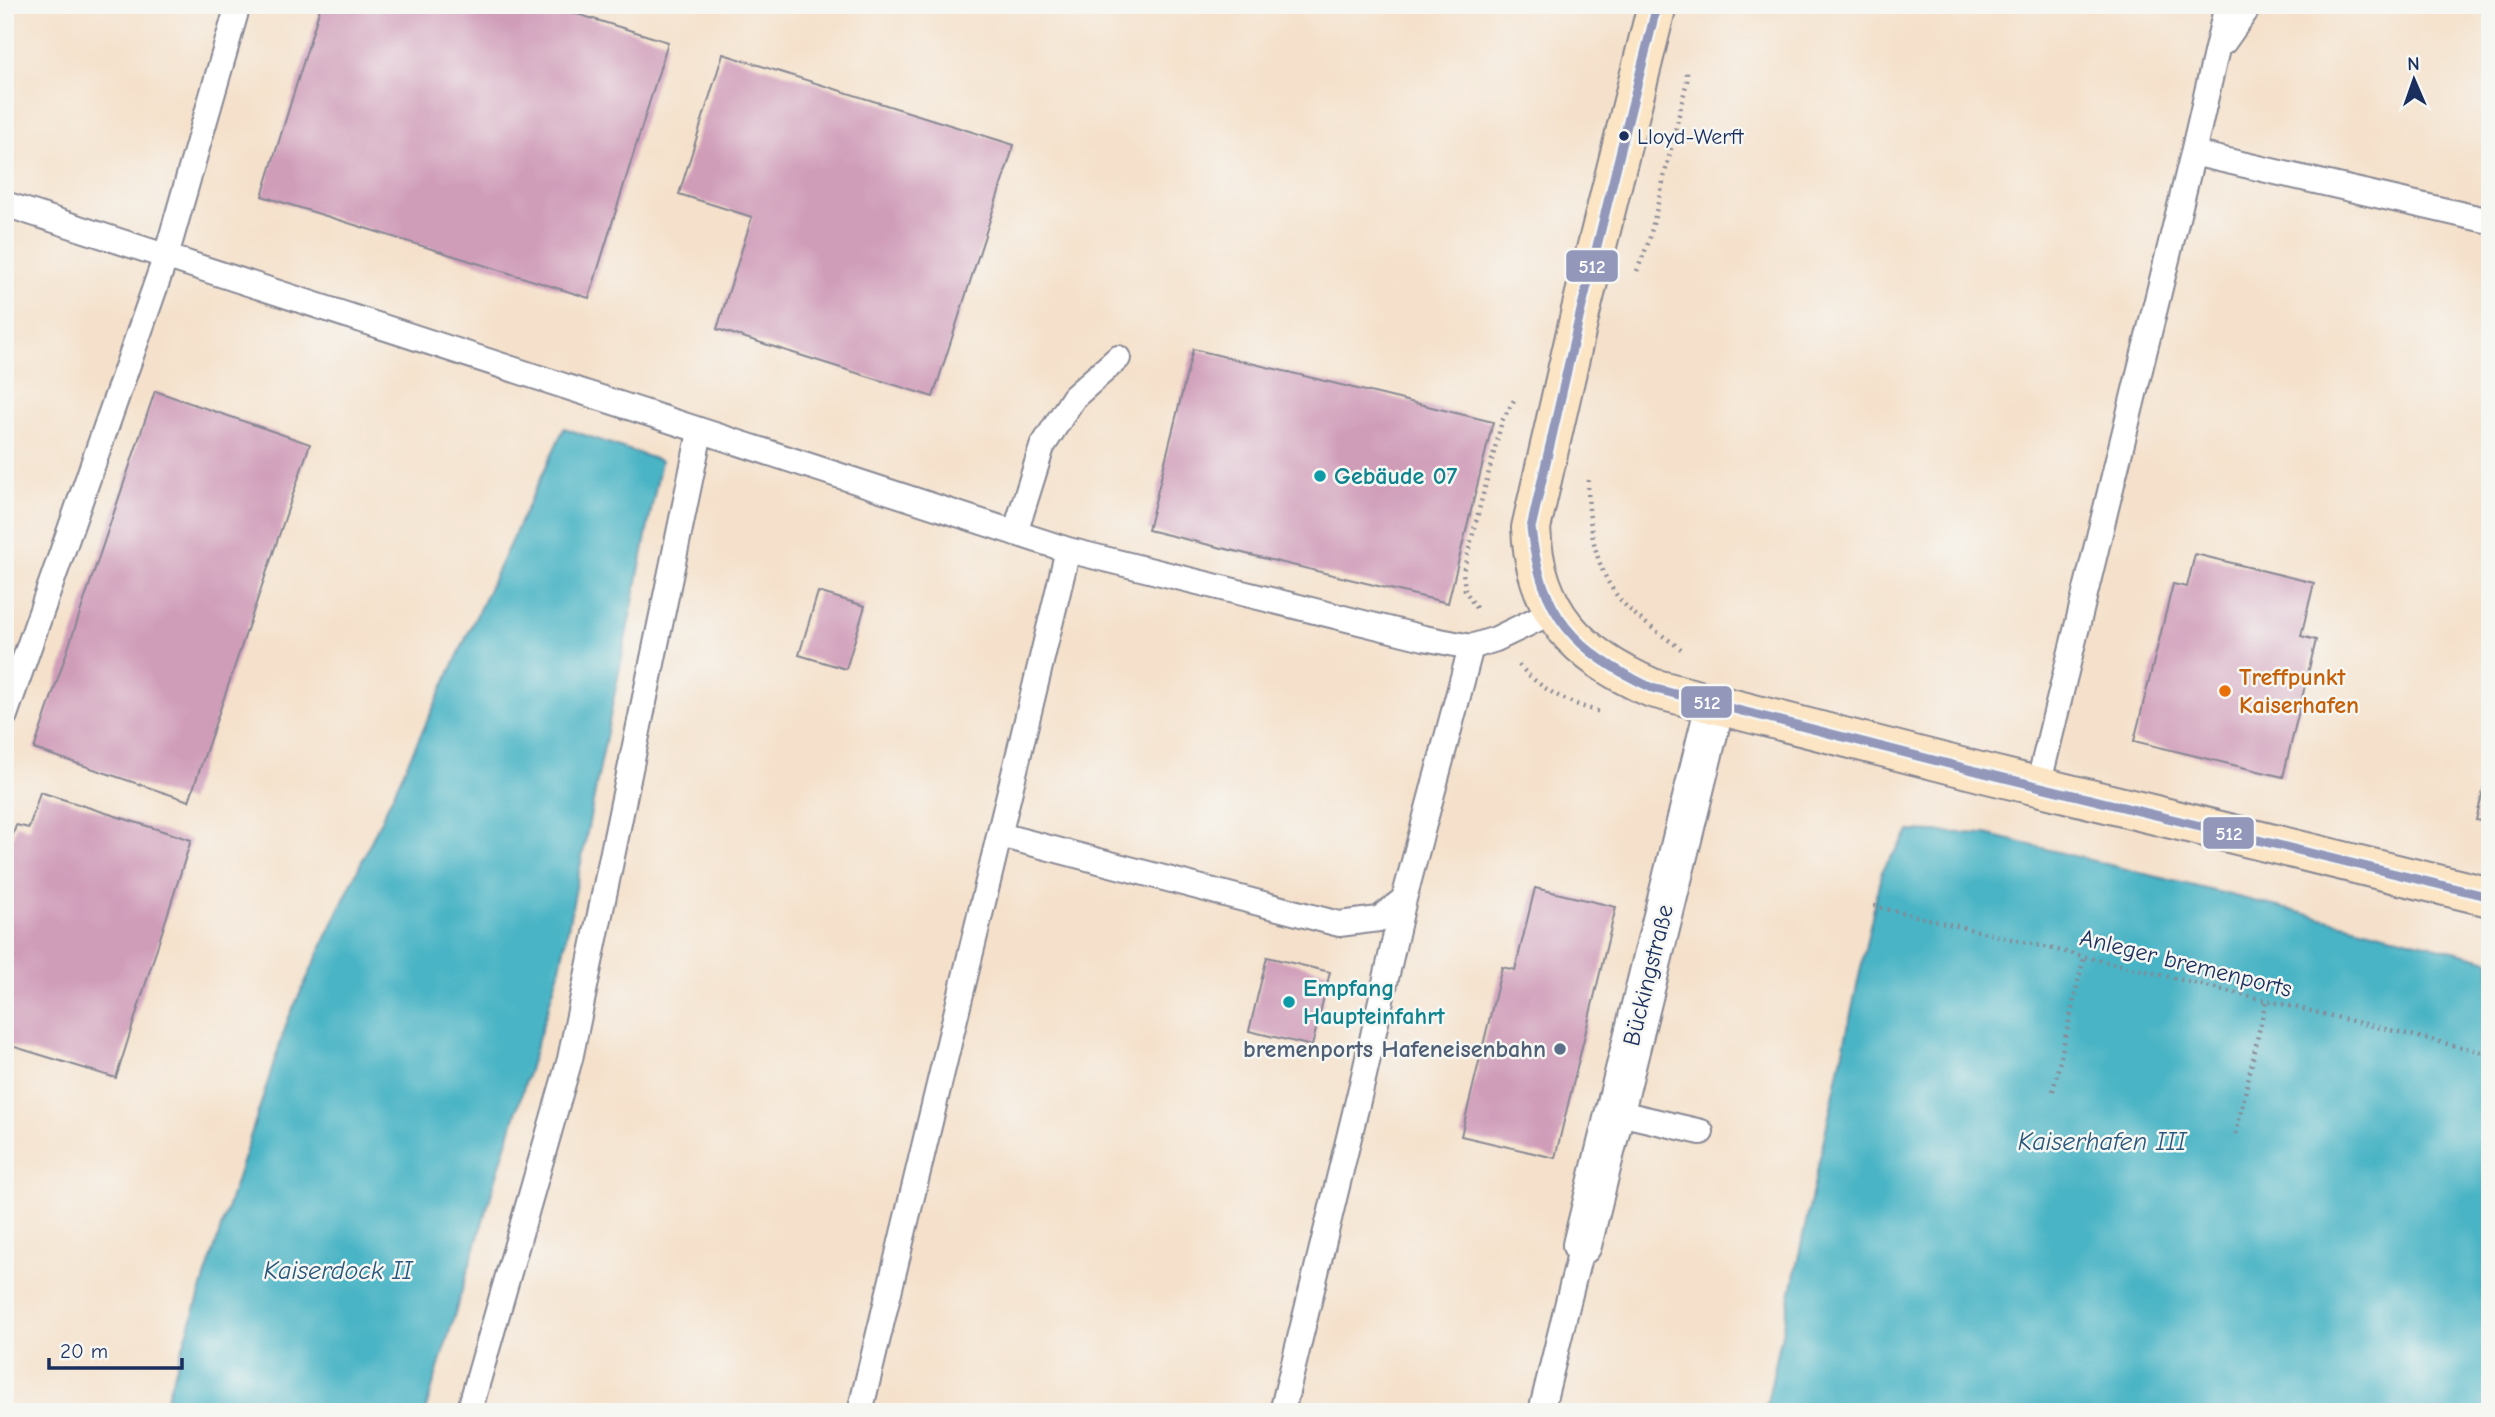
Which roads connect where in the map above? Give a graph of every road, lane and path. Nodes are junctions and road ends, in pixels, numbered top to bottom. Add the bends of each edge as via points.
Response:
1 (238, 5) edge
2 (1657, 5) edge
3 (2228, 5) edge
4 (2250, 5) edge
5 (2217, 51) junction
6 (2193, 153) junction
7 (5, 204) edge
8 (2490, 220) edge
9 (166, 256) junction
10 (1118, 358) dead end
11 (700, 432) junction
12 (1587, 475) dead end
13 (1015, 533) junction
14 (1068, 550) junction
15 (1554, 611) junction
16 (1471, 647) junction
17 (1684, 652) dead end
18 (1715, 705) junction
19 (5, 715) edge
20 (2038, 786) junction
21 (1000, 835) junction
22 (2490, 897) edge
23 (1404, 899) junction
24 (1874, 906) dead end
25 (2084, 956) junction
26 (2266, 1000) junction
27 (2490, 1054) edge
28 (2053, 1091) dead end
29 (1615, 1112) junction
30 (1701, 1132) dead end
31 (2236, 1134) dead end
32 (1582, 1245) joint
33 (469, 1412) edge
34 (860, 1412) edge
35 (1282, 1412) edge
36 (1541, 1412) edge

1 - 9 lane
2 - 15 main road via 1531,528 1537,572
3 - 5 lane
4 - 5 lane
5 - 6 lane
6 - 8 lane
6 - 20 lane
7 - 9 lane
9 - 11 lane
9 - 19 lane
10 - 13 lane via 1074,397 1042,447
11 - 13 lane
11 - 33 lane via 569,1059
12 - 17 path via 1593,538 1605,575 1624,604
13 - 14 lane
14 - 16 lane
14 - 21 lane
15 - 16 lane
15 - 18 main road via 1588,652 1619,673 1652,688
16 - 23 lane
18 - 20 main road
18 - 29 street, Bückingstraße
20 - 22 main road
21 - 23 lane via 1339,924 1379,919
21 - 34 lane
23 - 35 lane
24 - 25 path, Anleger bremenports
25 - 26 path, Anleger bremenports
25 - 28 path
26 - 27 path, Anleger bremenports
26 - 31 path
29 - 30 lane
29 - 32 street, Bückingstraße
32 - 36 lane

